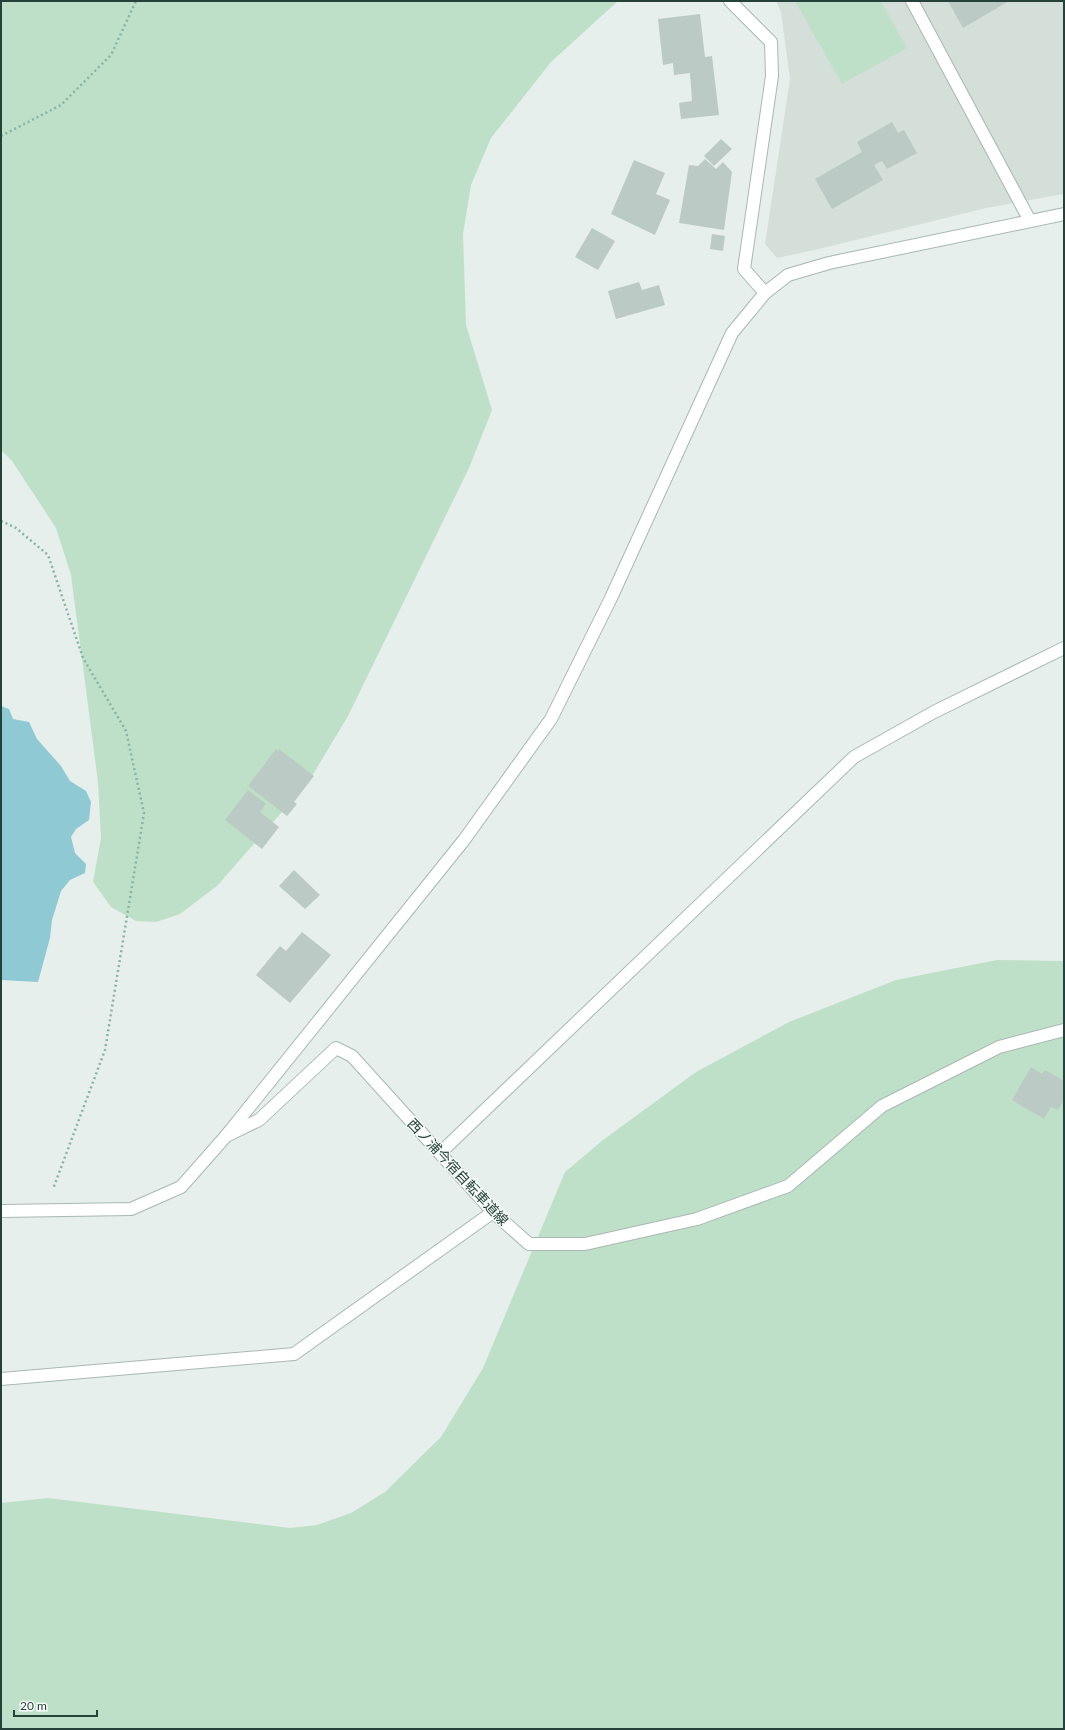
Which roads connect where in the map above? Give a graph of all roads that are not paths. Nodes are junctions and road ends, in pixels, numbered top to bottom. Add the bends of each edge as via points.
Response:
1 (730, 1) edge
2 (912, 1) edge
3 (1064, 214) edge
4 (1030, 221) junction
5 (765, 293) junction
6 (1064, 648) edge
7 (1064, 1030) edge
8 (226, 1136) junction
9 (440, 1153) junction
10 (1, 1211) edge
11 (492, 1212) junction
12 (1, 1379) edge

1 - 5 street via 771,42 772,76 744,269
2 - 4 street
3 - 4 street
4 - 5 street via 829,263 788,275
5 - 8 street via 732,333 611,598 551,719 464,840
6 - 9 street via 934,712 854,757
7 - 11 street, 西ノ浦今宿自転車道線 via 999,1047 882,1106 788,1186 697,1219 584,1244 529,1244
8 - 9 street, 西ノ浦今宿自転車道線 via 260,1120 336,1048 352,1056
8 - 10 street, 西ノ浦今宿自転車道線 via 181,1187 131,1209
9 - 11 street, 西ノ浦今宿自転車道線
11 - 12 street via 294,1354

